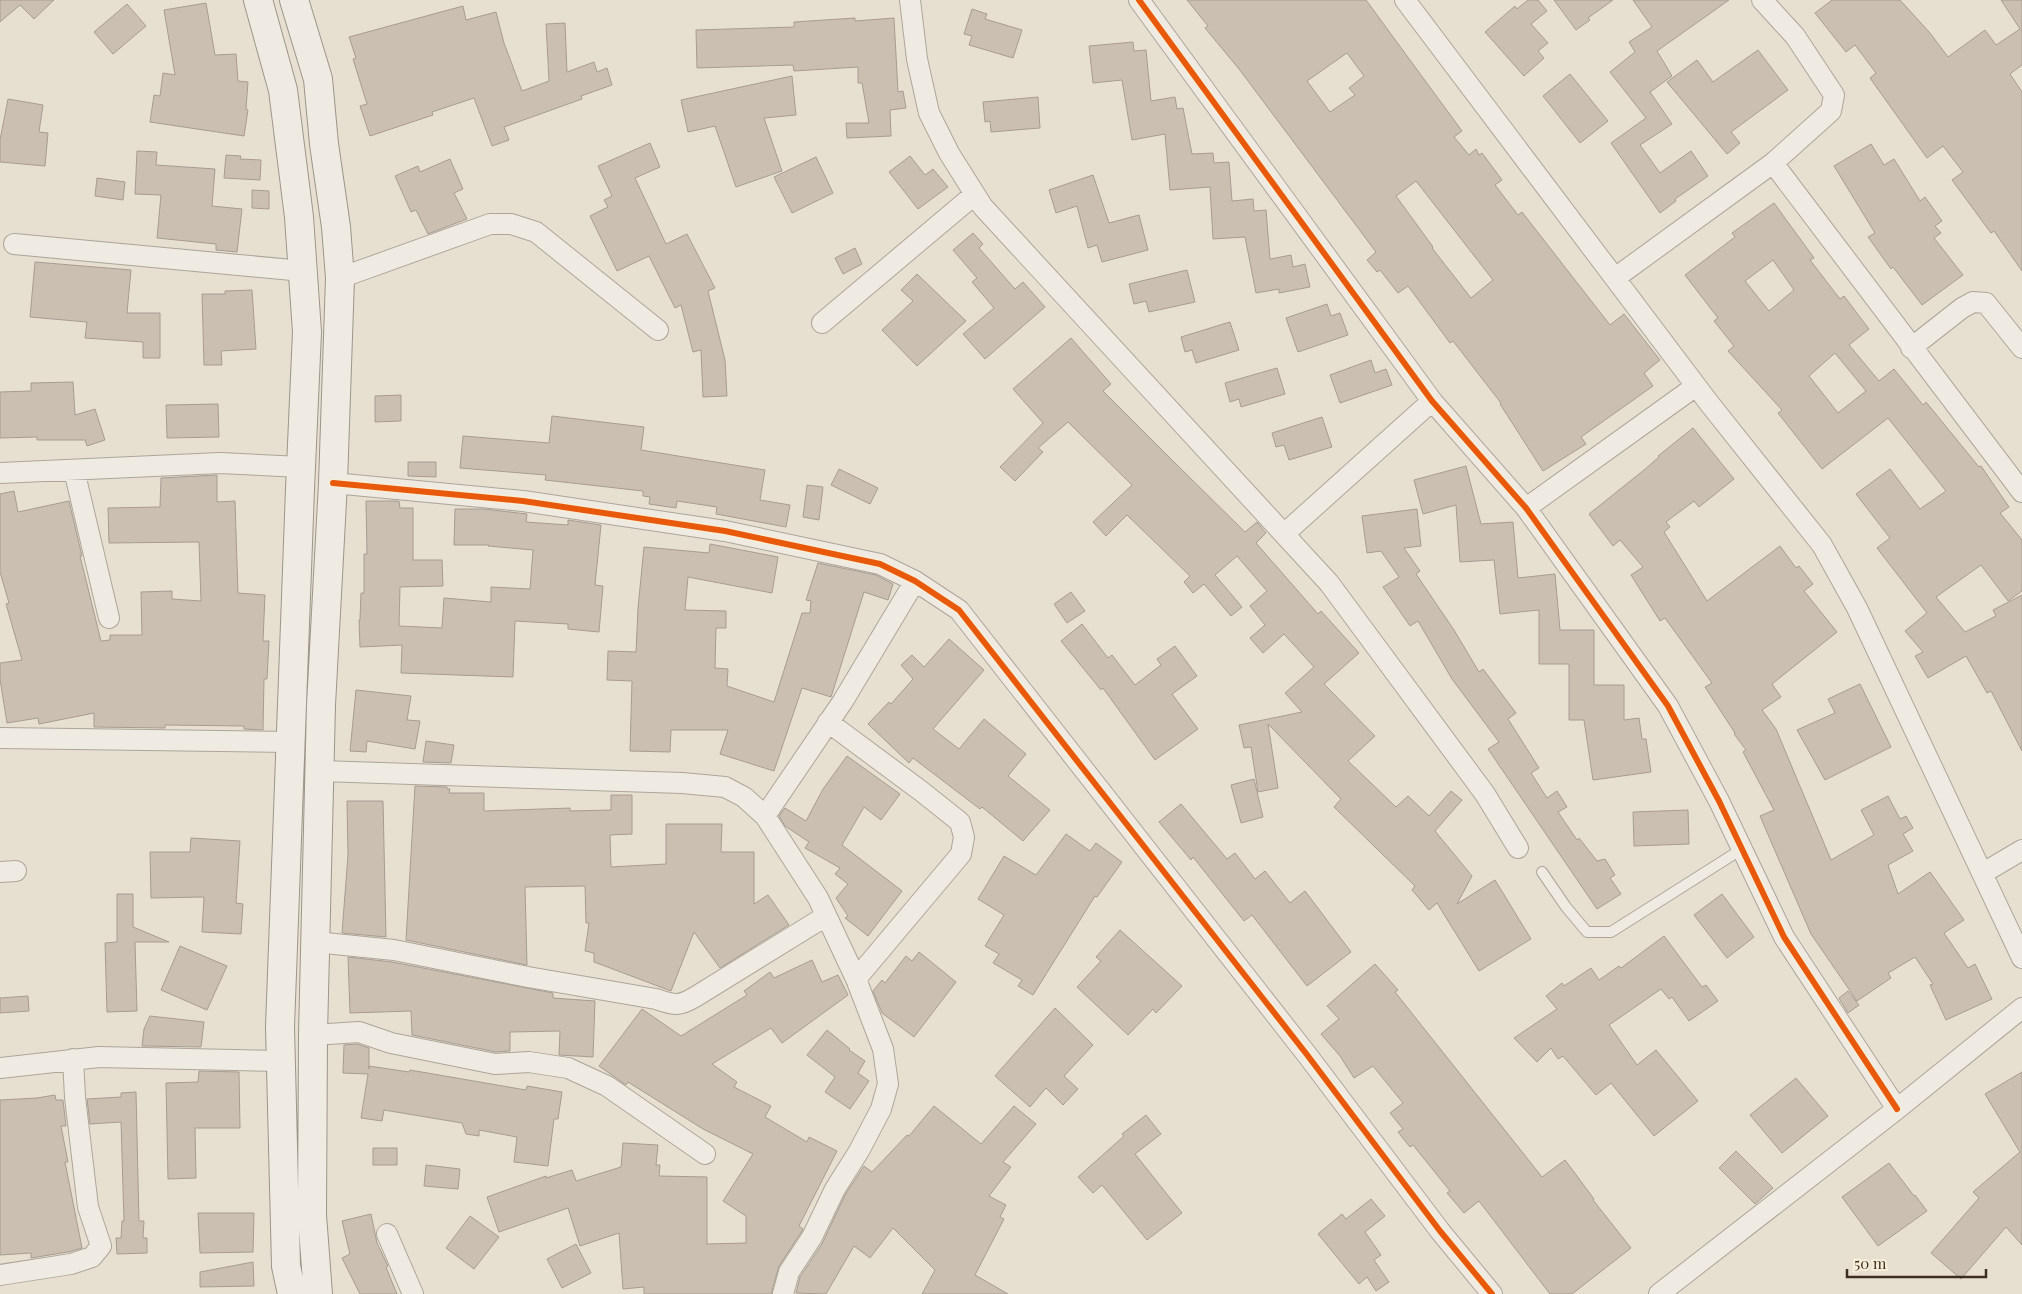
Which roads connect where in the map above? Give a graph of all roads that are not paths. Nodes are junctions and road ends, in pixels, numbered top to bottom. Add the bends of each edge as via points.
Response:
1 (258, 0) edge
2 (294, 0) edge
3 (910, 0) edge
4 (1139, 0) edge
5 (1404, 0) edge
6 (1762, 0) edge
7 (1773, 163) junction
8 (974, 195) junction
9 (14, 244) dead end
10 (303, 271) junction
11 (340, 278) junction
12 (1615, 278) junction
13 (822, 323) dead end
14 (658, 330) dead end
15 (1911, 348) junction
16 (2022, 348) edge
17 (1696, 386) junction
18 (1432, 401) junction
19 (301, 467) junction
20 (74, 470) junction
21 (0, 474) edge
22 (333, 483) junction
23 (2022, 492) edge
24 (1526, 508) junction
25 (1284, 534) junction
26 (915, 581) junction
27 (109, 618) dead end
28 (828, 722) junction
29 (0, 738) edge
30 (291, 742) junction
31 (321, 771) junction
32 (764, 816) junction
33 (1518, 848) dead end
34 (1742, 849) junction
35 (2022, 850) edge
36 (1542, 872) dead end
37 (1983, 873) junction
38 (826, 916) junction
39 (315, 942) junction
40 (2022, 958) edge
41 (856, 979) junction
42 (2022, 1008) edge
43 (313, 1035) junction
44 (73, 1059) junction
45 (282, 1061) junction
46 (0, 1068) edge
47 (1897, 1109) junction
48 (705, 1154) dead end
49 (387, 1234) dead end
50 (0, 1275) edge
51 (1663, 1293) edge
52 (292, 1294) edge
53 (318, 1294) edge
54 (413, 1294) edge
55 (783, 1294) edge
56 (1492, 1294) edge

1 - 10 main road via 283,90
2 - 11 main road via 318,79
3 - 8 street via 917,59 930,113
4 - 18 street
5 - 12 street
6 - 7 street via 1795,36 1834,95 1831,111
7 - 12 street
7 - 15 street
8 - 13 street
8 - 25 street
9 - 10 street
10 - 19 main road via 308,332
11 - 14 street via 490,224 511,224 536,232
11 - 22 main road
12 - 17 street
15 - 16 street via 1973,302 1986,303
15 - 23 street
17 - 24 street
17 - 37 street via 1822,545 1857,608
18 - 24 street
18 - 25 street
19 - 20 street via 220,464
19 - 30 main road
20 - 21 street
20 - 27 street
22 - 26 street via 523,501 725,531 880,564
22 - 31 main road via 321,705
24 - 34 street via 1668,706
25 - 33 street via 1329,583 1485,794
26 - 28 street
26 - 56 street via 959,610
28 - 32 street
28 - 41 street via 960,822 964,837 961,854
29 - 30 street
30 - 45 main road via 281,988
31 - 32 street via 725,787 744,797
31 - 39 main road
32 - 38 street via 818,898
34 - 36 lane via 1611,932 1587,932
34 - 47 street via 1784,937
35 - 37 street
37 - 40 street
38 - 39 street via 682,1005 394,950
38 - 41 street
39 - 43 main road
41 - 55 street via 883,1049 888,1084 881,1109 835,1188 812,1237 789,1272
42 - 47 street
43 - 48 street via 359,1032 391,1043 496,1064 529,1062 568,1068 607,1086
43 - 53 main road via 312,1215
44 - 45 street
44 - 46 street
44 - 50 street via 88,1207 101,1246 92,1257 71,1264
45 - 52 main road via 286,1266
47 - 51 street
49 - 54 street

